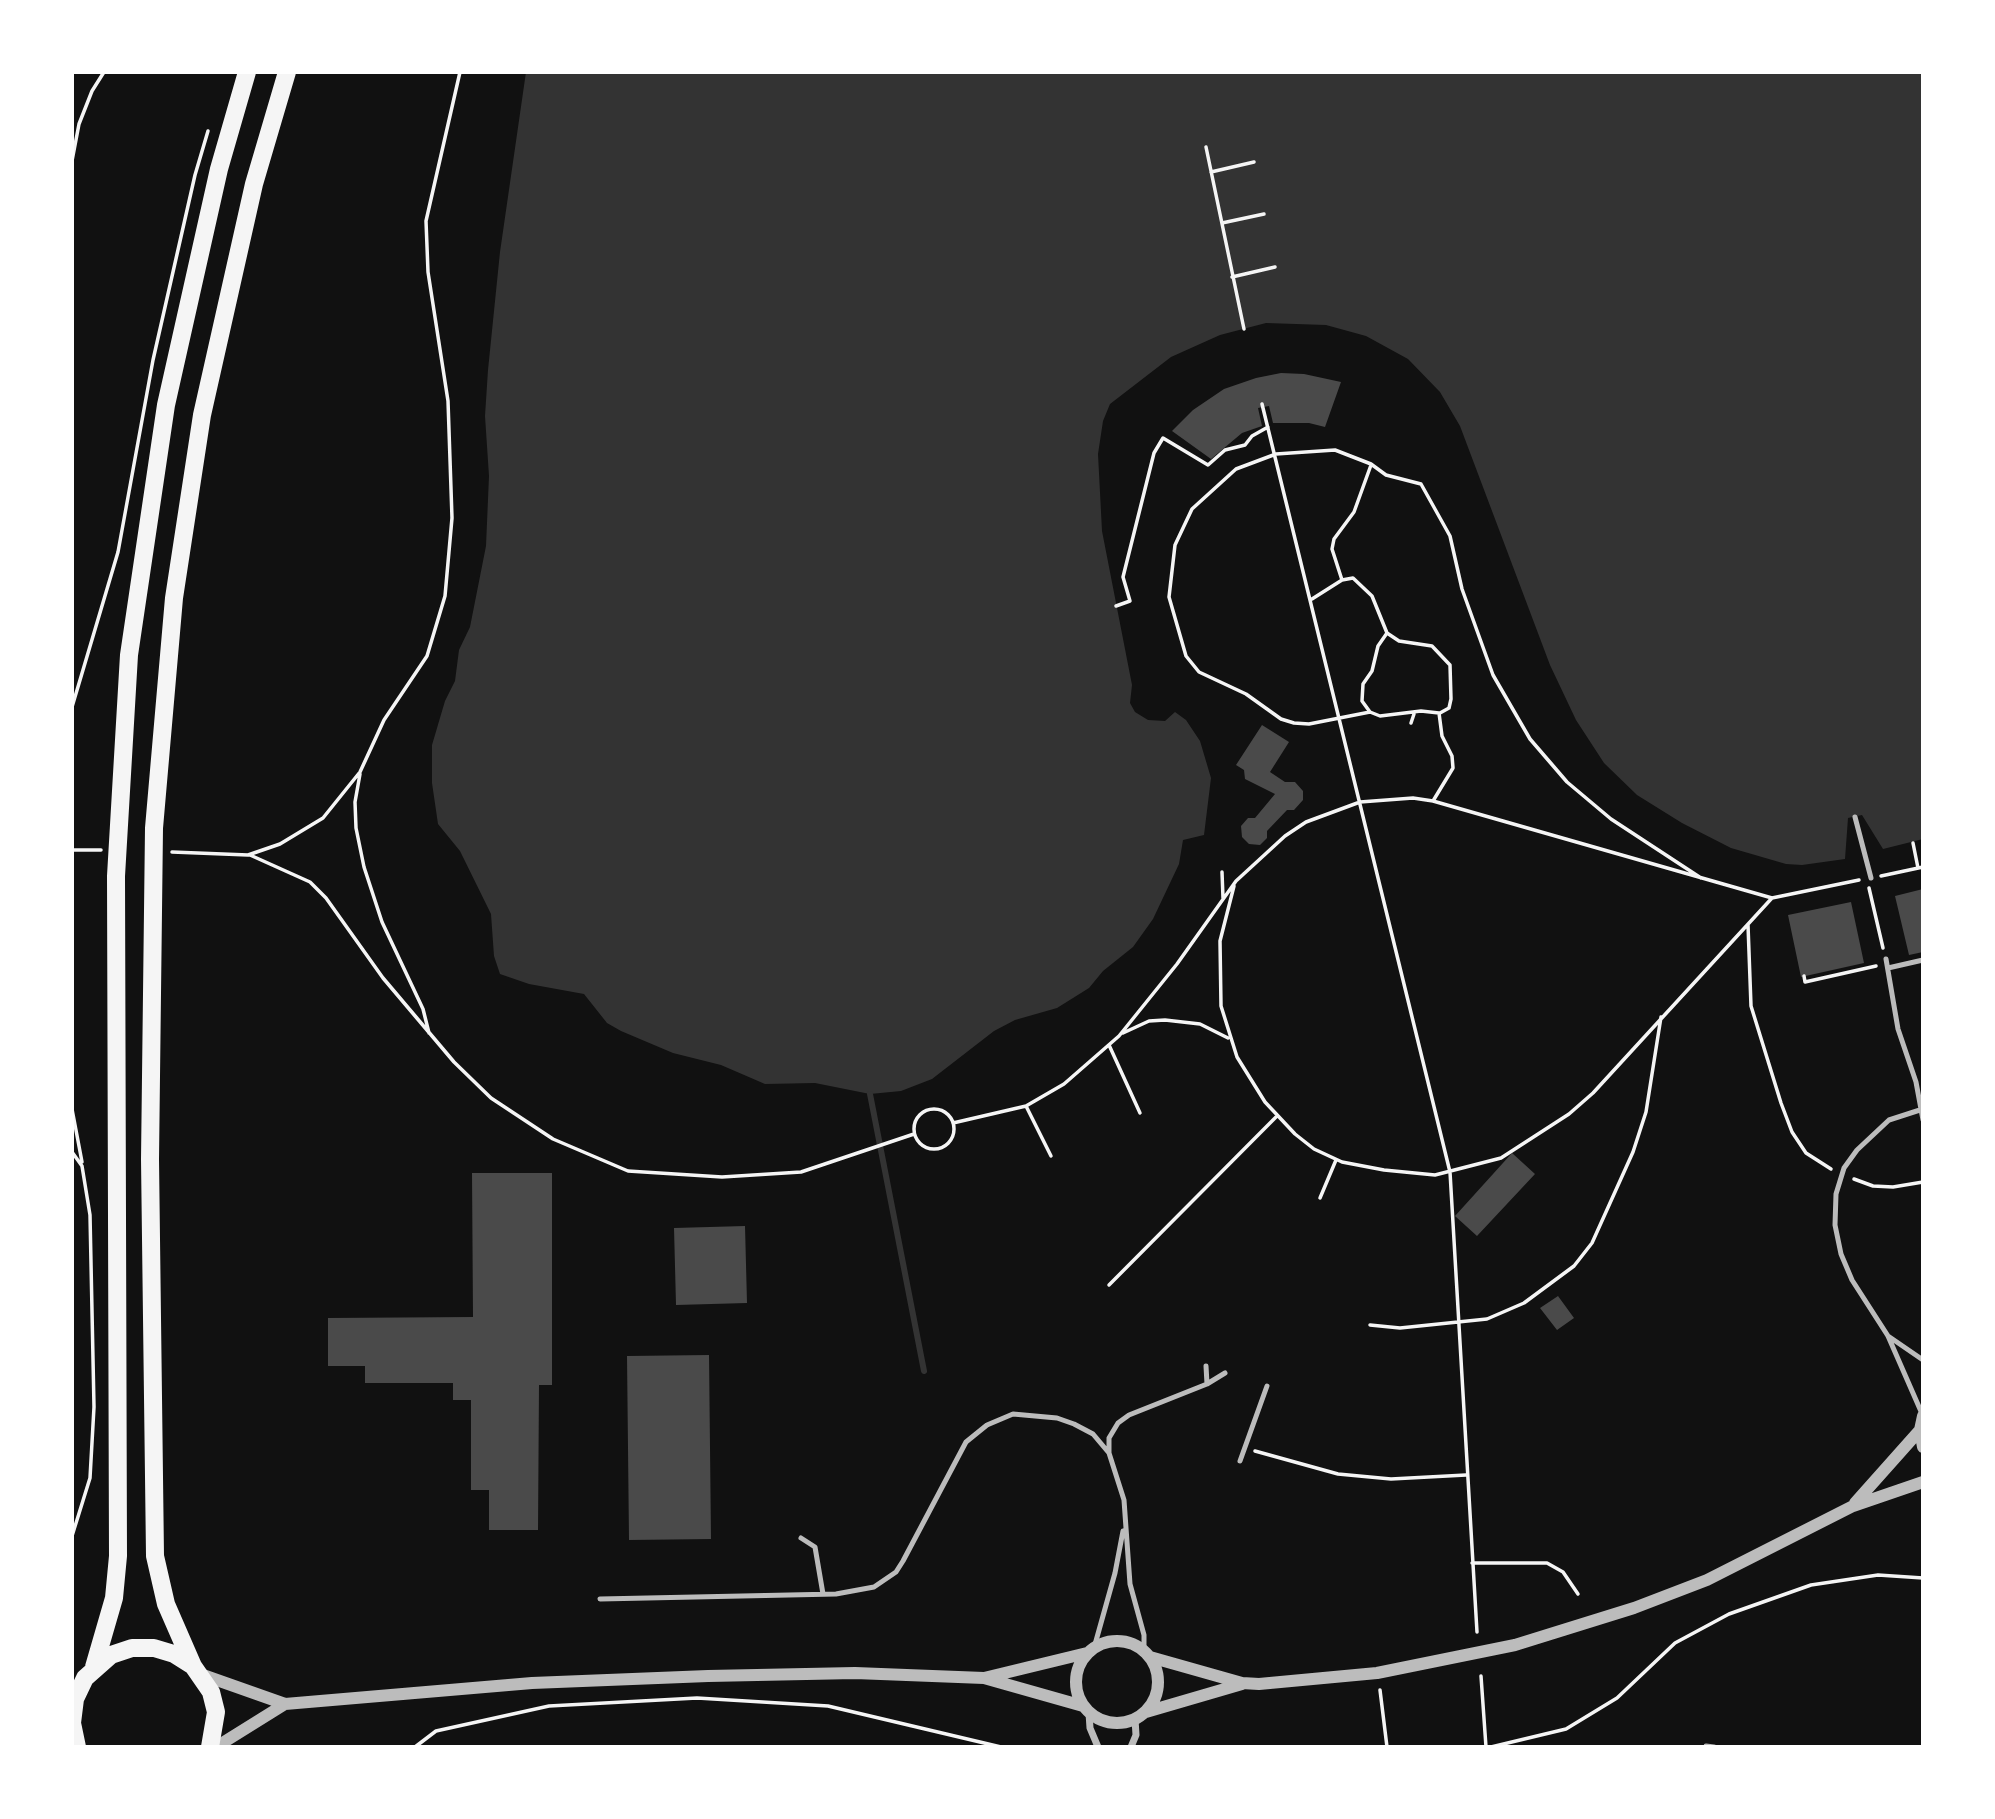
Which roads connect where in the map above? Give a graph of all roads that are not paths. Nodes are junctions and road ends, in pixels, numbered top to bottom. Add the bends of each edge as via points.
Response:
1 (247, 72) edge
2 (287, 72) edge
3 (1855, 817) dead end
4 (1871, 878) road end
5 (1923, 960) edge
6 (1922, 1109) edge
7 (1923, 1120) edge
8 (1888, 1336) junction
9 (1923, 1360) edge
10 (1206, 1366) dead end
11 (1225, 1373) dead end
12 (1208, 1384) junction
13 (1267, 1386) dead end
14 (1923, 1416) edge
15 (1920, 1430) junction
16 (1923, 1447) edge
17 (1109, 1453) junction
18 (1241, 1461) dead end
19 (1923, 1482) edge
20 (1853, 1506) junction
21 (1124, 1525) junction
22 (801, 1538) dead end
23 (822, 1594) junction
24 (600, 1599) dead end
25 (1091, 1650) junction
26 (1147, 1654) junction
27 (197, 1670) junction
28 (84, 1676) edge
29 (984, 1678) junction
30 (1242, 1684) junction
31 (285, 1704) junction
32 (1086, 1709) junction
33 (1140, 1716) junction
34 (1706, 1746) edge
35 (77, 1747) edge
36 (210, 1747) edge
37 (216, 1747) edge
38 (1098, 1747) edge
39 (1131, 1747) edge
40 (1714, 1747) edge

1 - 28 main road via 192,283 153,478 129,655 116,876 118,1556 114,1598
2 - 27 main road via 254,184 202,415 174,598 154,828 150,1159 155,1556 166,1604
3 - 4 lane
5 - 6 lane via 1887,964 1898,1029
6 - 7 lane
6 - 8 lane via 1889,1120 1874,1132 1850,1159 1836,1194 1835,1225 1841,1254
8 - 9 lane
8 - 14 lane
10 - 12 lane
11 - 12 lane
12 - 17 lane via 1123,1419 1109,1438
13 - 18 lane
14 - 15 street
15 - 16 street
15 - 20 street
17 - 21 lane via 1124,1500
17 - 23 lane via 1093,1434 1057,1418 1013,1414 1001,1419 966,1442 896,1572 859,1591
19 - 20 street
20 - 30 street via 1707,1580 1515,1646 1377,1673
21 - 25 lane via 1115,1573
21 - 26 lane via 1130,1584
22 - 23 lane via 815,1547
23 - 24 lane
25 - 26 street via 1125,1641
25 - 29 street
25 - 32 street via 1076,1679
26 - 30 street
26 - 33 street via 1156,1668 1157,1692
27 - 28 main road via 174,1654 132,1648 111,1655
27 - 31 street
27 - 36 main road via 211,1692 216,1712
28 - 35 main road via 73,1711
29 - 31 street via 708,1676 531,1683
29 - 32 street
30 - 33 street
31 - 37 street
32 - 33 street via 1107,1722
32 - 38 street
33 - 39 street
34 - 40 lane

